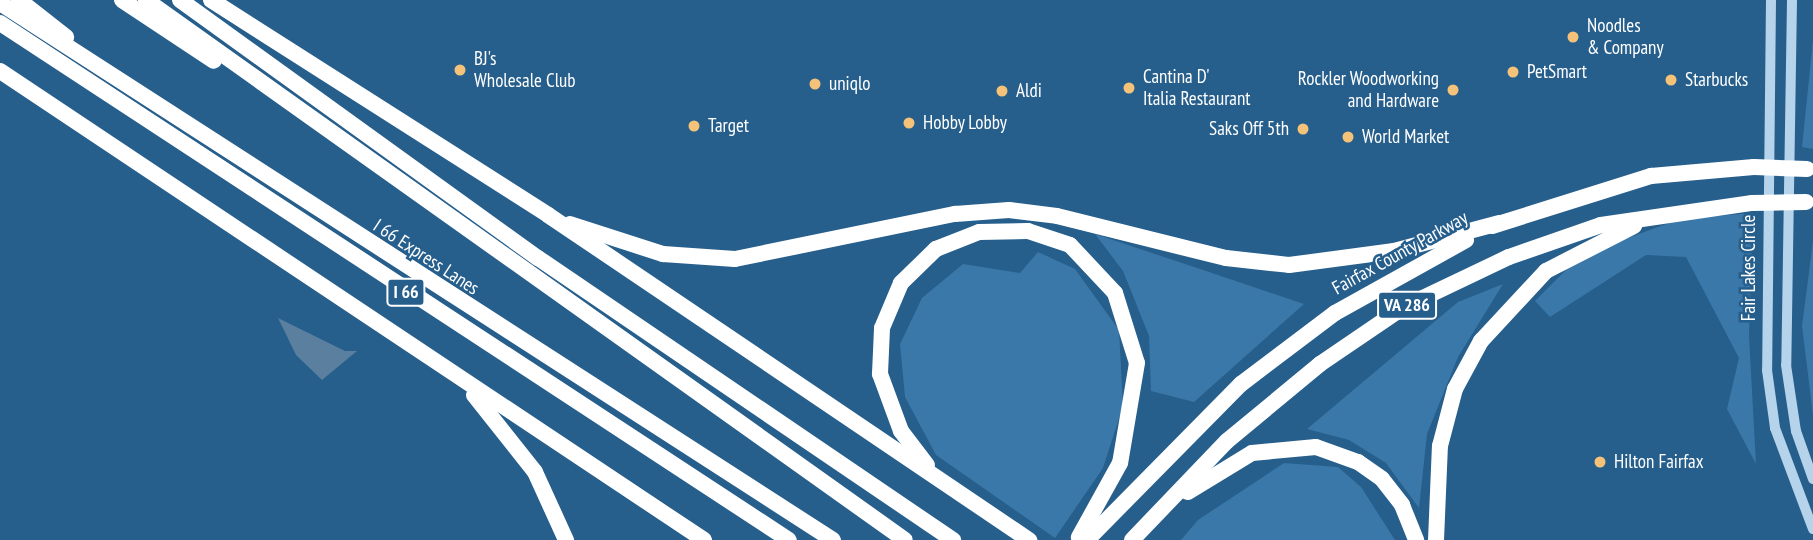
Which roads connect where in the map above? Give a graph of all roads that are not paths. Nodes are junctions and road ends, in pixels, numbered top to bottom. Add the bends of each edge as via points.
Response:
1 (19, 0) edge
2 (122, 0) edge
3 (146, 0) edge
4 (180, 0) edge
5 (211, 0) edge
6 (1771, 0) edge
7 (1792, 0) edge
8 (0, 4) edge
9 (0, 23) edge
10 (95, 65) junction
11 (0, 71) edge
12 (299, 107) junction
13 (1810, 170) edge
14 (1810, 203) edge
15 (1697, 209) junction
16 (548, 215) junction
17 (1499, 223) junction
18 (438, 363) junction
19 (1813, 479) edge
20 (961, 494) junction
21 (1813, 529) edge
22 (566, 540) edge
23 (704, 540) edge
24 (789, 540) edge
25 (833, 540) edge
26 (905, 540) edge
27 (953, 540) edge
28 (1029, 540) edge
29 (1078, 540) edge
30 (1087, 540) edge
31 (1132, 540) edge
32 (1416, 540) edge
33 (1436, 540) edge

1 - 10 highway
2 - 12 highway
3 - 12 highway
4 - 27 highway via 571,282
5 - 16 highway
6 - 21 street, Fair Lakes Circle via 1766,370 1775,428
7 - 19 street, Fair Lakes Circle via 1786,365 1796,430
8 - 10 highway, I 66 Express Lanes
9 - 24 highway, I 66
10 - 25 highway, I 66 Express Lanes
11 - 18 highway
12 - 26 highway
13 - 17 highway, Fairfax County Parkway / VA 286, bridge via 1754,167 1651,176
14 - 15 highway, VA 286, bridge
15 - 31 highway, VA 286 via 1601,225 1509,257 1404,307 1320,364 1227,441
15 - 33 highway via 1584,246 1531,283 1497,318 1467,365 1446,416 1436,478
16 - 17 highway via 633,247 735,259 955,214 1009,210 1057,216 1226,258 1289,265 1395,251
16 - 20 highway
17 - 30 highway, Fairfax County Parkway / VA 286 via 1376,288 1286,349 1206,415
18 - 22 highway via 514,440
18 - 23 highway
20 - 28 highway
20 - 29 highway via 917,454 885,397 879,351 889,306 918,264 959,238 1002,229 1051,236 1082,254 1105,279 1127,319 1137,363 1120,463
31 - 32 highway via 1230,461 1289,446 1329,450 1370,470 1402,505

